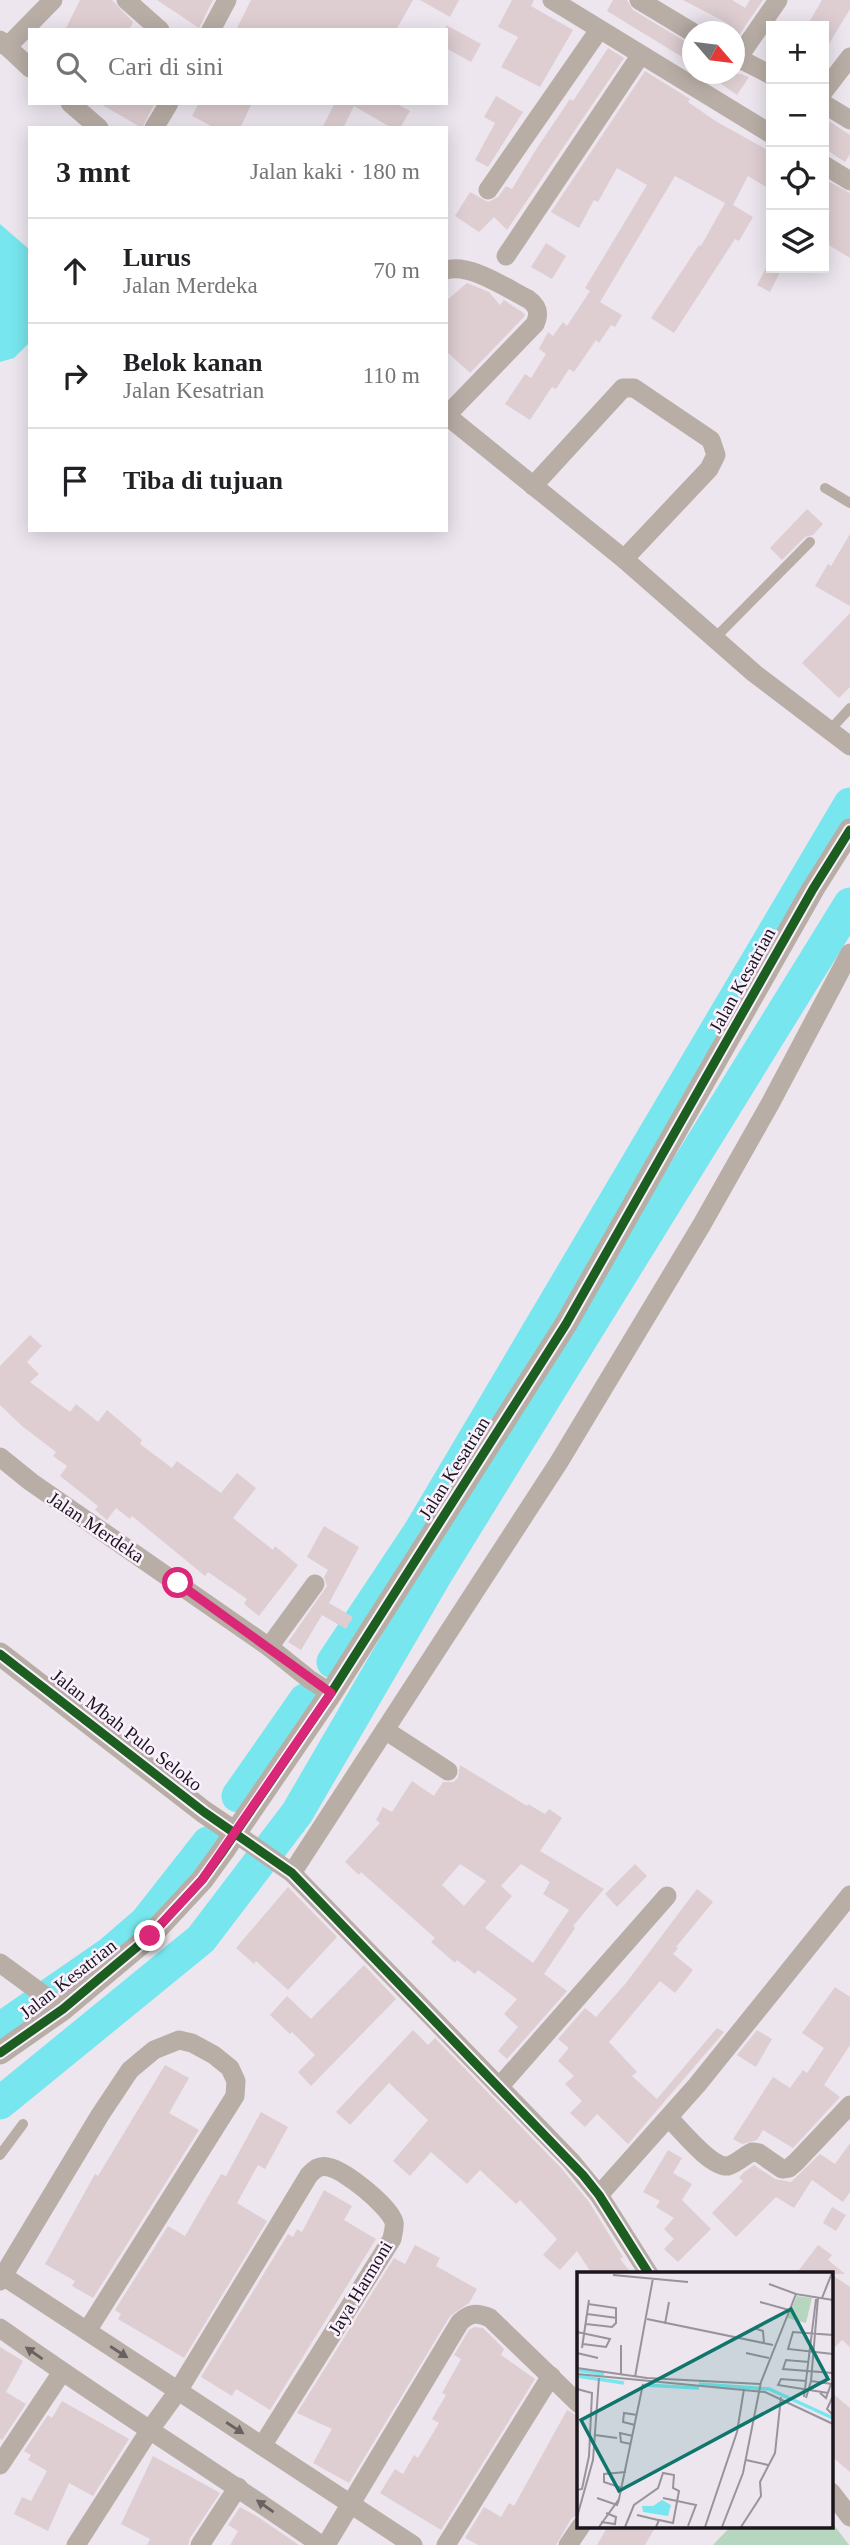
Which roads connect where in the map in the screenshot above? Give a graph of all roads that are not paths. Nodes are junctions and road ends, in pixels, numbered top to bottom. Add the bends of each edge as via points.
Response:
1 (53, 0) edge
2 (125, 0) edge
3 (227, 0) edge
4 (552, 0) edge
5 (778, 0) edge
6 (652, 3) edge
7 (682, 25) edge
8 (158, 28) edge
9 (212, 28) edge
10 (598, 30) junction
11 (3, 43) edge
12 (745, 45) edge
13 (640, 55) junction
14 (850, 57) edge
15 (745, 62) edge
16 (28, 66) edge
17 (766, 72) edge
18 (829, 85) edge
19 (72, 105) edge
20 (168, 105) edge
21 (829, 107) edge
22 (850, 120) edge
23 (97, 126) edge
24 (155, 126) edge
25 (766, 131) edge
26 (829, 168) edge
27 (850, 181) edge
28 (488, 190) dead end
29 (506, 256) dead end
30 (448, 270) edge
31 (448, 414) edge
32 (448, 418) edge
33 (533, 486) junction
34 (825, 488) dead end
35 (850, 503) edge
36 (810, 542) dead end
37 (624, 559) junction
38 (716, 637) junction
39 (850, 708) edge
40 (831, 729) junction
41 (850, 746) edge
42 (850, 830) edge
43 (850, 953) edge
44 (0, 1457) edge
45 (315, 1584) dead end
46 (269, 1647) junction
47 (0, 1654) edge
48 (320, 1686) junction
49 (394, 1735) junction
50 (448, 1771) dead end
51 (235, 1833) junction
52 (286, 1869) junction
53 (850, 1895) edge
54 (667, 1896) dead end
55 (0, 1963) edge
56 (58, 2005) junction
57 (0, 2053) edge
58 (499, 2087) junction
59 (850, 2105) edge
60 (669, 2118) junction
61 (23, 2124) dead end
62 (0, 2155) edge
63 (599, 2195) junction
64 (648, 2272) edge
65 (1, 2277) edge
66 (0, 2328) edge
67 (87, 2331) junction
68 (62, 2372) junction
69 (551, 2376) junction
70 (177, 2390) junction
71 (577, 2402) edge
72 (149, 2431) junction
73 (262, 2446) junction
74 (0, 2465) edge
75 (238, 2487) junction
76 (832, 2493) edge
77 (351, 2505) junction
78 (850, 2517) edge
79 (580, 2528) edge
80 (76, 2545) edge
81 (200, 2545) edge
82 (321, 2545) edge
83 (326, 2545) edge
84 (413, 2545) edge
85 (446, 2545) edge
86 (569, 2545) edge

1 - 11 street
2 - 8 street
3 - 9 street
4 - 10 street
5 - 12 street
6 - 7 street
10 - 13 street
10 - 28 street
11 - 16 street
13 - 25 street
13 - 29 street
14 - 18 street
15 - 17 street
19 - 23 street
20 - 24 street
21 - 22 street
26 - 27 street
30 - 31 street via 470,270 528,299 538,314 535,324
32 - 33 street
33 - 37 street
33 - 37 street via 623,388 634,388 711,440 716,455 709,469
34 - 35 lane
36 - 38 lane
37 - 38 street
38 - 40 street via 754,673
39 - 40 lane
40 - 41 street
42 - 48 street, Jalan Kesatrian via 566,1324
43 - 49 street via 701,1226
44 - 46 street, Jalan Merdeka
45 - 46 street
46 - 48 street, Jalan Merdeka
47 - 51 street, Jalan Mbah Pulo Seloko
48 - 51 street, Jalan Kesatrian
49 - 50 street
49 - 52 street
51 - 52 street
51 - 56 street, Jalan Kesatrian via 202,1880 150,1936
52 - 58 street
53 - 60 street
54 - 58 street
55 - 56 street
56 - 57 street, Jalan Kesatrian
58 - 63 street
59 - 60 street via 796,2162 782,2169 752,2152 729,2166 719,2165
60 - 63 street
61 - 62 lane
63 - 64 street
65 - 67 street
65 - 67 street via 131,2070 154,2050 179,2040 214,2055 236,2081 235,2096
68 -> 66 street
67 -> 70 street
68 - 72 street
68 - 74 street
69 - 71 street
69 - 77 street via 490,2318 468,2315
69 - 85 street
70 - 72 street
70 -> 73 street
70 - 73 street, Jaya Harmoni via 309,2175 317,2167 338,2170 388,2211 395,2224 392,2238
72 - 75 street
72 - 80 street
73 - 77 street
75 - 81 street
82 -> 75 street
76 - 78 street
77 - 83 street
77 - 84 street
79 - 86 street

